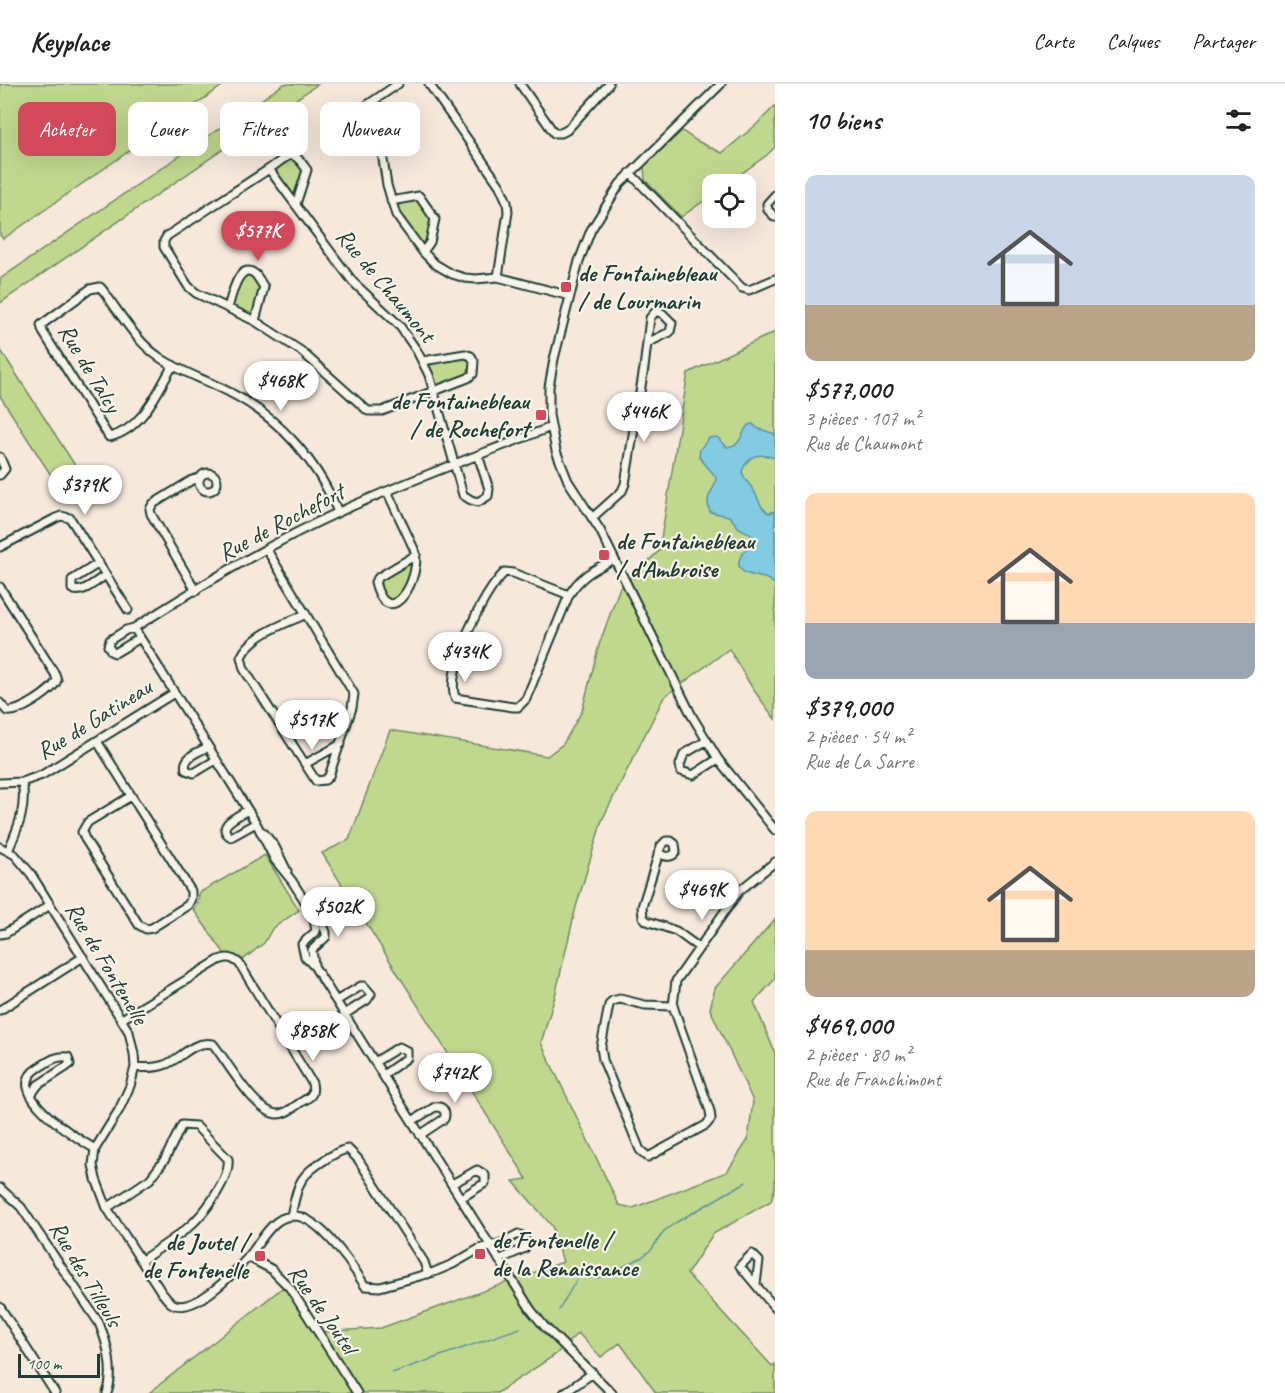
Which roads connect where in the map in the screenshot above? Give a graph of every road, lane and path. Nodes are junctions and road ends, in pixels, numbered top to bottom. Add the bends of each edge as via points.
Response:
1 (398, 84) edge
2 (429, 84) edge
3 (520, 84) edge
4 (609, 84) edge
5 (721, 84) edge
6 (269, 169) junction
7 (630, 173) junction
8 (775, 195) edge
9 (391, 201) junction
10 (296, 204) junction
11 (775, 217) edge
12 (423, 252) junction
13 (498, 277) junction
14 (775, 279) edge
15 (570, 296) junction
16 (228, 308) junction
17 (255, 321) junction
18 (647, 344) junction
19 (423, 361) junction
20 (173, 364) junction
21 (433, 390) junction
22 (551, 428) junction
23 (478, 455) junction
24 (0, 458) edge
25 (453, 464) junction
26 (0, 475) edge
27 (199, 478) dead end
28 (387, 491) junction
29 (338, 512) junction
30 (592, 518) junction
31 (0, 547) edge
32 (267, 550) junction
33 (416, 555) junction
34 (614, 559) junction
35 (99, 564) junction
36 (106, 575) junction
37 (0, 587) edge
38 (196, 591) junction
39 (568, 595) junction
40 (128, 610) dead end
41 (306, 614) junction
42 (134, 628) junction
43 (140, 638) junction
44 (174, 693) junction
45 (0, 704) edge
46 (97, 741) junction
47 (706, 741) junction
48 (341, 744) junction
49 (208, 747) junction
50 (718, 759) junction
51 (216, 760) junction
52 (306, 764) junction
53 (22, 782) junction
54 (0, 783) edge
55 (131, 795) junction
56 (248, 810) junction
57 (256, 823) junction
58 (775, 830) edge
59 (0, 847) edge
60 (8, 851) junction
61 (658, 854) dead end
62 (775, 862) edge
63 (50, 905) junction
64 (313, 914) junction
65 (0, 934) edge
66 (698, 947) junction
67 (83, 957) junction
68 (314, 966) junction
69 (336, 1001) junction
70 (673, 1006) junction
71 (0, 1010) edge
72 (345, 1014) junction
73 (122, 1019) junction
74 (375, 1062) junction
75 (135, 1067) junction
76 (383, 1074) junction
77 (31, 1095) junction
78 (412, 1121) junction
79 (420, 1134) junction
80 (95, 1149) junction
81 (452, 1184) junction
82 (1, 1191) edge
83 (461, 1198) junction
84 (107, 1208) junction
85 (291, 1216) junction
86 (490, 1246) junction
87 (248, 1257) junction
88 (142, 1260) junction
89 (499, 1260) junction
90 (428, 1274) junction
91 (756, 1284) dead end
92 (0, 1307) edge
93 (775, 1308) edge
94 (593, 1373) junction
95 (55, 1393) edge
96 (107, 1393) edge
97 (357, 1393) edge
98 (564, 1393) edge
99 (612, 1393) edge

1 - 9 street via 361,112 382,153
2 - 13 street via 507,202
3 - 4 street via 554,133 567,130
5 - 7 street
6 - 10 street, Rue de Chaumont
6 - 10 street, Rue de Chaumont via 289,156 298,157 307,170
6 - 16 street, Rue de Chaumont via 164,241 188,286
7 - 14 street via 742,288 749,290
7 - 15 street via 591,230
8 - 11 street via 767,204
9 - 12 street
9 - 12 street via 418,196 435,219 430,242
10 - 19 street, Rue de Chaumont via 353,282 399,325
12 - 13 street via 452,274 476,279
13 - 15 street
15 - 22 street via 549,387
16 - 17 street, Rue de Chaumont
16 - 17 street via 237,279 243,273 254,273 264,287
17 - 21 street, Rue de Chaumont via 301,351 368,411 382,411
18 - 18 street via 670,332 672,323 656,311 650,318
18 - 30 street via 625,484
19 - 21 street, Rue de Chaumont
19 - 21 street, Rue de Chaumont via 465,354 474,362 473,374 468,378
20 - 20 street, Rue de Talcy via 144,414 124,432 109,437 41,325 90,289 100,287 133,333
20 - 29 street, Rue de Talcy via 244,400 287,434 311,461
21 - 25 street, Rue de Chaumont
22 - 23 street, Rue de Rochefort
22 - 30 street via 561,466
23 - 25 street, Rue de Rochefort
23 - 25 street via 489,489 484,500 478,502 463,495
24 - 26 street via 5,469
25 - 28 street, Rue de Rochefort
27 - 38 street via 150,509
28 - 29 street, Rue de Rochefort
28 - 33 street
29 - 32 street, Rue de Rochefort
30 - 34 street
31 - 35 street via 56,518 66,517 73,520
32 - 38 street, Rue de Rochefort
32 - 41 street
33 - 33 street via 414,574 402,598 396,603 384,602 375,582
34 - 39 street via 585,574
34 - 47 street
35 - 36 street
35 - 36 street via 72,580 72,589 80,592
36 - 40 street
37 - 45 street via 57,680 52,688 15,712
38 - 42 street, Rue de Rochefort
39 - 39 street via 522,705 455,698 453,680 464,640 499,577 505,572 513,573
41 - 48 street via 354,694
41 - 52 street via 274,628 247,646 241,657 244,669
42 - 43 street
42 - 43 street, Rue de Rochefort via 110,640 110,649 117,652
43 - 44 street
44 - 46 street, Rue de Gatineau
44 - 49 street
46 - 53 street, Rue de Gatineau via 46,773
46 - 55 street
47 - 50 street
47 - 50 street via 684,753 681,771 694,774
48 - 52 street
48 - 52 street via 325,780 316,781
49 - 51 street
49 - 51 street via 187,760 186,770 194,773
50 - 58 street
51 - 56 street
53 - 54 street, Rue de Gatineau
53 - 60 street via 22,814
55 - 55 street via 88,822 82,832 139,925 146,929 188,905 191,891
56 - 57 street
56 - 57 street via 226,824 226,834 235,836
57 - 64 street via 275,847
59 - 60 street, Rue de Fontenelle
60 - 63 street, Rue de Fontenelle via 25,865
61 - 66 street via 642,914 647,921 676,931
62 - 66 street via 742,888
63 - 65 street
63 - 67 street, Rue de Fontenelle
64 - 68 street via 315,932 303,942 302,948
64 - 68 street via 327,933 312,949
66 - 70 street via 677,978
67 - 71 street
67 - 73 street, Rue de Fontenelle
68 - 69 street
69 - 72 street
69 - 72 street via 361,986 369,990 368,999
70 - 70 street via 711,1119 648,1157 640,1150 601,1047 612,1001
72 - 74 street
73 - 75 street, Rue de Fontenelle via 129,1032
73 - 75 street via 219,960 233,958 314,1091 311,1097 284,1113 272,1112 255,1101 213,1044 206,1042 167,1064
74 - 76 street
74 - 76 street via 399,1047 407,1051 407,1058
75 - 80 street, Rue de Fontenelle via 119,1110
76 - 78 street
77 - 77 street via 38,1085 70,1064 68,1057 60,1056 30,1073 26,1081
77 - 80 street via 55,1123
78 - 79 street
78 - 79 street via 435,1107 444,1110 444,1119
79 - 81 street
80 - 84 street via 93,1165
81 - 83 street
81 - 83 street via 477,1170 485,1175 485,1183
82 - 96 street, Rue des Tilleuls via 21,1207 99,1323 105,1336 110,1373
83 - 86 street
84 - 88 street
84 - 88 street via 150,1179 182,1125 196,1126 228,1159 229,1170 195,1221
85 - 87 street via 278,1221
85 - 90 street via 306,1218 316,1225 365,1286 380,1287
85 - 90 street via 302,1177 348,1149 358,1159
86 - 89 street
86 - 89 street via 518,1234 525,1238 524,1249
86 - 90 street
87 - 88 street via 219,1286 185,1306 172,1304
87 - 97 street, Rue de Joutel via 271,1269 290,1288
89 - 94 street via 537,1318
91 - 93 street
92 - 95 street
94 - 98 street
94 - 99 street

